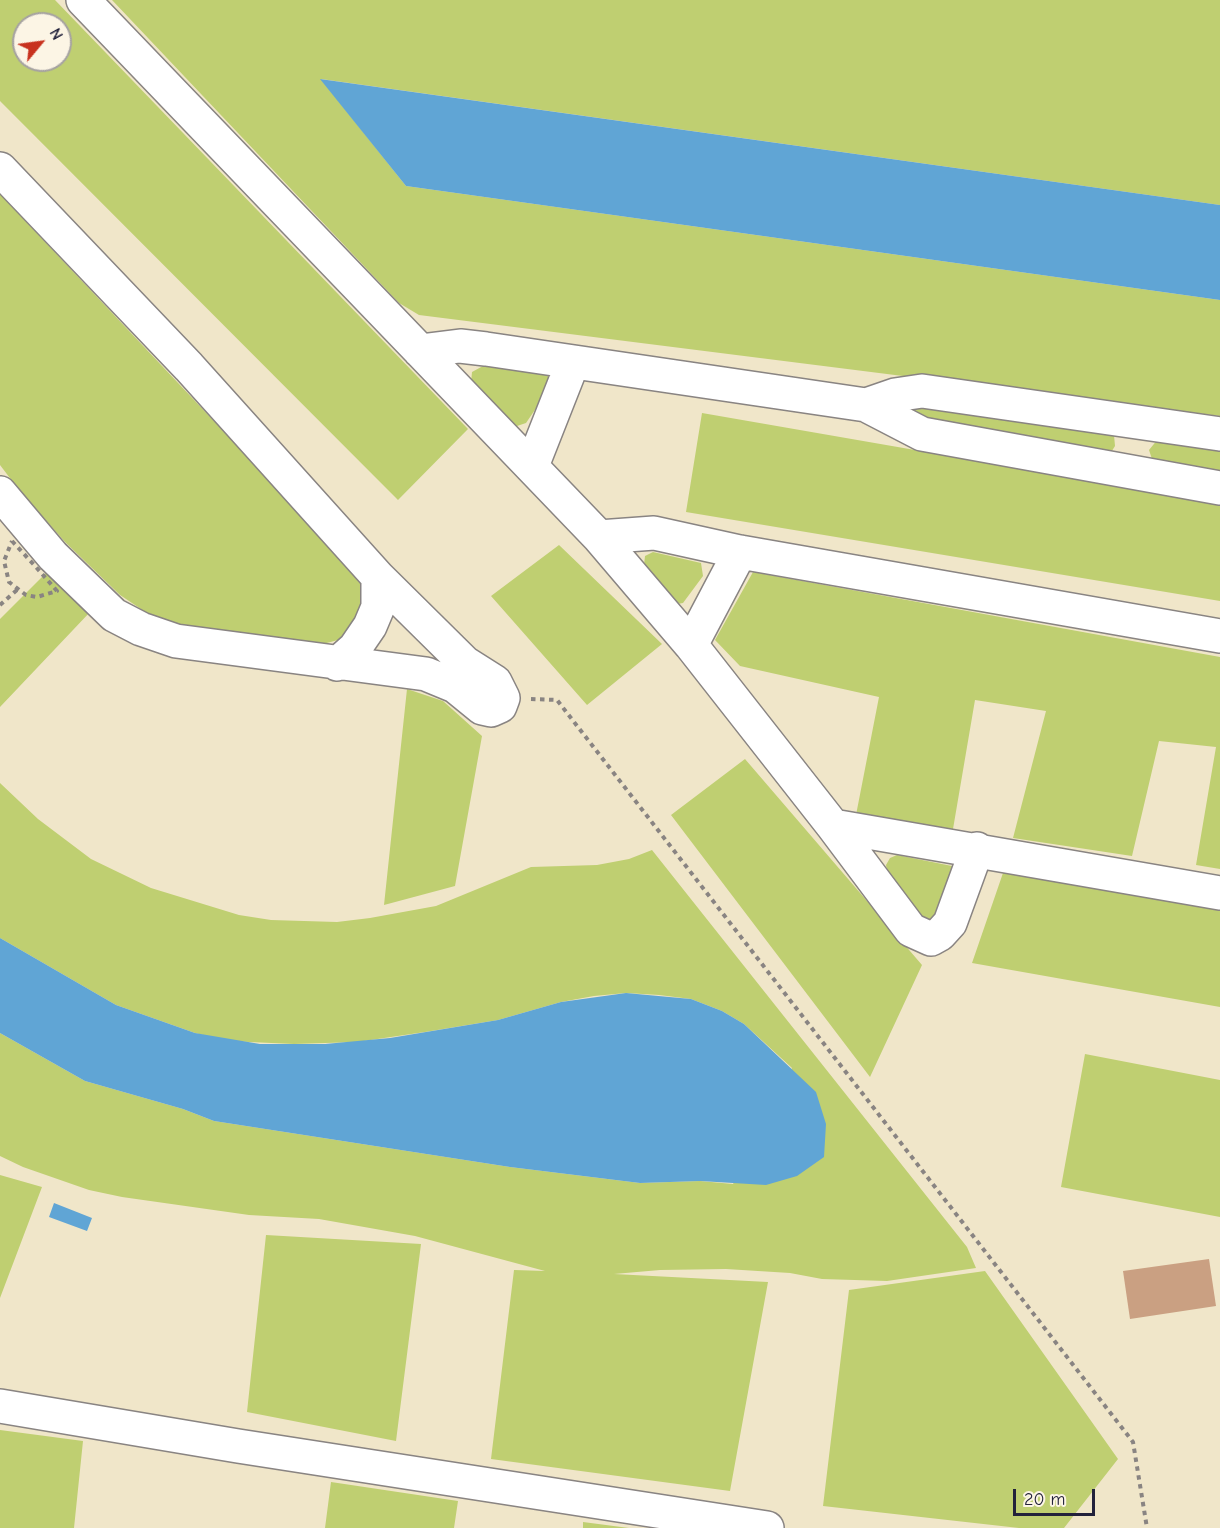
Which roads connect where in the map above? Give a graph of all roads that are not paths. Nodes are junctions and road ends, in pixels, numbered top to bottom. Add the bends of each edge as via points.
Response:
1 (83, 0) edge
2 (0, 169) edge
3 (420, 351) junction
4 (573, 362) junction
5 (866, 405) junction
6 (1130, 423) junction
7 (1220, 435) edge
8 (532, 466) junction
9 (1123, 471) junction
10 (1220, 489) edge
11 (0, 493) edge
12 (599, 537) junction
13 (740, 552) junction
14 (378, 577) junction
15 (1220, 636) edge
16 (691, 645) junction
17 (337, 664) junction
18 (833, 826) junction
19 (977, 849) junction
20 (1220, 893) edge
21 (0, 1406) edge
22 (768, 1528) edge

1 - 3 street
2 - 14 street via 189,367
3 - 4 street via 460,346
3 - 8 street
4 - 5 street
4 - 8 street
5 - 6 street via 922,391
5 - 9 street via 922,434
6 - 7 street
6 - 9 street
8 - 12 street
9 - 10 street
11 - 17 street via 53,556 114,615 141,629 177,641
12 - 13 street via 654,533
12 - 16 street
13 - 15 street
13 - 16 street
14 - 17 street via 378,607 370,626 355,648
14 - 17 street via 465,663 495,682 503,698 500,706 482,708 455,686 426,674
16 - 18 street
18 - 19 street
18 - 19 street via 911,930 931,939 950,923
19 - 20 street
21 - 22 street

